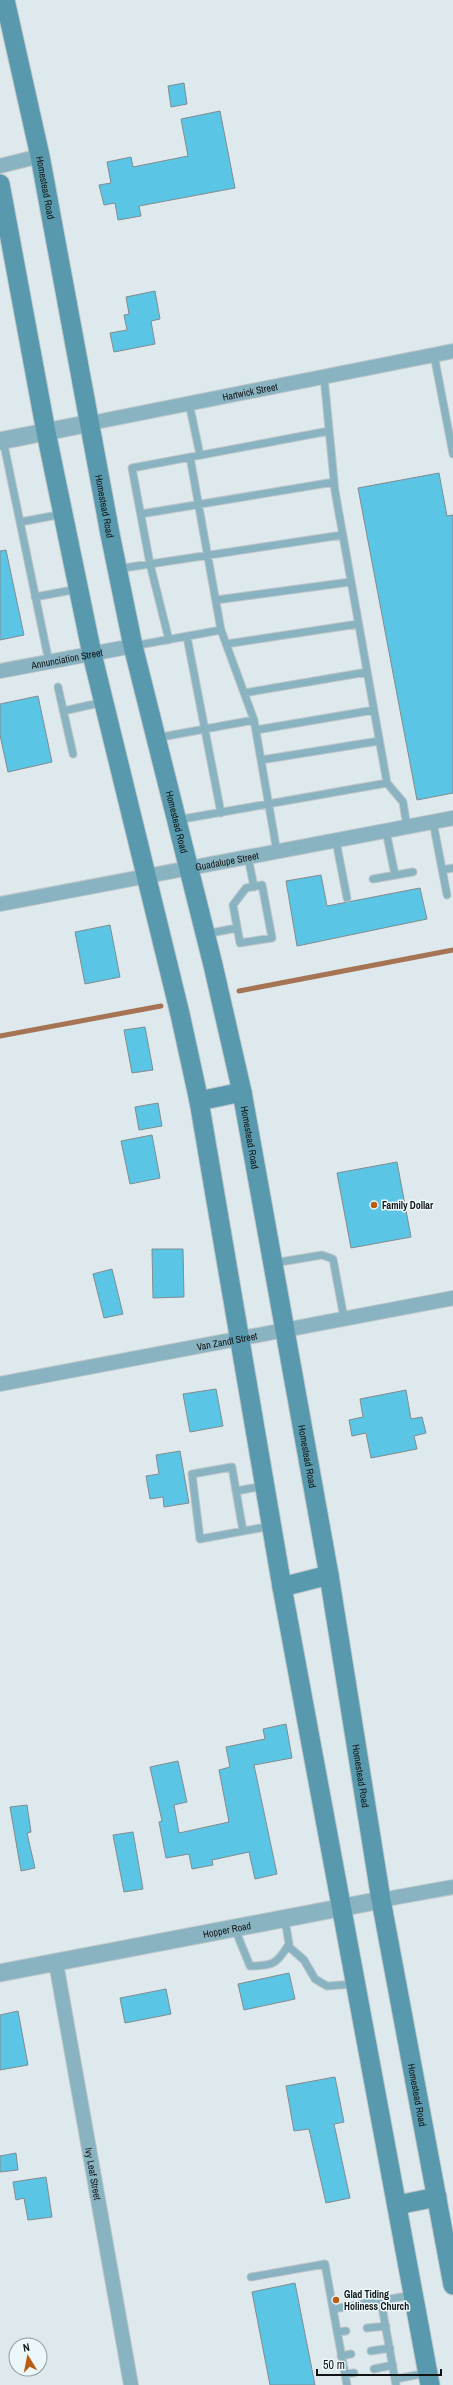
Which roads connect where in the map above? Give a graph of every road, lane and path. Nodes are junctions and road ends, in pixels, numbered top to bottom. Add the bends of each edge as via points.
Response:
1 (5, 0) edge
2 (40, 156) junction
3 (0, 166) edge
4 (0, 184) edge
5 (453, 351) edge
6 (434, 355) junction
7 (324, 377) junction
8 (189, 403) junction
9 (91, 423) junction
10 (329, 431) junction
11 (46, 432) junction
12 (2, 440) edge
13 (453, 454) edge
14 (200, 455) junction
15 (190, 457) junction
16 (334, 482) junction
17 (198, 504) junction
18 (63, 514) junction
19 (141, 514) junction
20 (20, 522) junction
21 (342, 535) junction
22 (208, 555) junction
23 (150, 564) junction
24 (117, 569) junction
25 (350, 582) junction
26 (79, 589) junction
27 (35, 598) junction
28 (216, 600) junction
29 (358, 624) junction
30 (222, 630) junction
31 (187, 637) junction
32 (170, 640) junction
33 (226, 644) junction
34 (133, 646) junction
35 (92, 654) junction
36 (49, 662) junction
37 (0, 671) edge
38 (367, 672) junction
39 (58, 687) dead end
40 (244, 693) junction
41 (104, 702) junction
42 (374, 710) junction
43 (63, 711) junction
44 (254, 720) junction
45 (205, 729) junction
46 (256, 730) junction
47 (156, 738) junction
48 (379, 741) junction
49 (73, 754) dead end
50 (261, 760) junction
51 (387, 783) junction
52 (269, 804) junction
53 (221, 813) junction
54 (453, 818) edge
55 (176, 820) junction
56 (433, 822) junction
57 (407, 827) junction
58 (386, 831) junction
59 (336, 841) junction
60 (277, 852) junction
61 (248, 858) junction
62 (453, 868) edge
63 (188, 869) junction
64 (442, 870) junction
65 (413, 872) dead end
66 (395, 875) junction
67 (146, 876) junction
68 (373, 879) dead end
69 (254, 887) junction
70 (447, 895) dead end
71 (347, 898) dead end
72 (0, 904) edge
73 (237, 928) junction
74 (205, 934) junction
75 (242, 1092) junction
76 (199, 1101) junction
77 (272, 1264) junction
78 (453, 1298) edge
79 (344, 1318) junction
80 (283, 1330) junction
81 (238, 1338) junction
82 (0, 1384) edge
83 (264, 1486) junction
84 (236, 1491) junction
85 (271, 1526) junction
86 (243, 1531) junction
87 (329, 1575) junction
88 (282, 1587) junction
89 (453, 1887) edge
90 (382, 1900) junction
91 (342, 1908) junction
92 (285, 1919) junction
93 (235, 1929) junction
94 (288, 1946) junction
95 (56, 1963) junction
96 (0, 1973) edge
97 (356, 1984) junction
98 (437, 2197) junction
99 (396, 2205) junction
100 (251, 2277) dead end
101 (453, 2284) edge
102 (413, 2295) junction
103 (381, 2301) junction
104 (333, 2309) junction
105 (386, 2326) junction
106 (367, 2328) dead end
107 (346, 2331) dead end
108 (337, 2332) junction
109 (390, 2348) junction
110 (371, 2351) dead end
111 (351, 2354) dead end
112 (342, 2356) junction
113 (393, 2365) junction
114 (374, 2369) dead end
115 (354, 2373) dead end
116 (345, 2374) junction
117 (428, 2379) edge
118 (396, 2382) edge
119 (131, 2385) edge
120 (347, 2385) edge

1 - 2 main road, Homestead Road
2 - 3 street
2 - 9 main road, Homestead Road
4 - 11 main road
5 - 6 street, Hartwick Street
6 - 7 street, Hartwick Street
6 - 13 lane
7 - 8 street, Hartwick Street
7 - 10 lane
8 - 9 street, Hartwick Street
8 - 14 lane
9 - 11 street, Hartwick Street
9 - 24 main road, Homestead Road
10 - 14 lane
10 - 16 lane
11 - 12 street, Hartwick Street
11 - 18 main road
12 - 20 lane
14 - 15 lane
15 - 17 lane
15 - 19 lane via 132,468
16 - 17 lane
16 - 21 lane
17 - 19 lane
17 - 22 lane
18 - 20 lane
18 - 26 main road
19 - 23 lane
20 - 27 lane
21 - 22 lane
21 - 25 lane
22 - 23 lane
22 - 28 lane
23 - 24 lane
23 - 32 lane
24 - 34 main road, Homestead Road
25 - 28 lane
25 - 29 lane
26 - 27 lane
26 - 35 main road
27 - 36 lane
28 - 30 lane
29 - 33 lane
29 - 38 lane
30 - 31 lane
30 - 33 lane
31 - 32 lane
31 - 45 lane
32 - 34 lane
33 - 40 lane
34 - 35 street, Annunciation Street
34 - 47 main road, Homestead Road
35 - 36 street, Annunciation Street
35 - 41 main road
36 - 37 street, Annunciation Street
38 - 40 lane
38 - 42 lane
39 - 43 lane
40 - 44 lane
41 - 43 lane
41 - 67 main road
42 - 46 lane
42 - 48 lane
43 - 49 lane
44 - 45 lane
44 - 46 lane
45 - 47 lane
45 - 53 lane
46 - 50 lane
47 - 55 main road, Homestead Road
48 - 50 lane
48 - 51 lane
50 - 52 lane
51 - 52 lane
51 - 57 lane via 403,802
52 - 53 lane
52 - 60 lane
53 - 55 lane
54 - 56 street, Guadalupe Street
55 - 63 main road, Homestead Road
56 - 57 street, Guadalupe Street
56 - 64 lane
57 - 58 street, Guadalupe Street
58 - 59 street, Guadalupe Street
58 - 66 lane
59 - 60 street, Guadalupe Street
59 - 71 lane
60 - 61 street, Guadalupe Street
61 - 63 street, Guadalupe Street
61 - 69 lane
62 - 64 lane
63 - 67 street, Guadalupe Street
63 - 74 main road, Homestead Road
64 - 70 lane
65 - 66 lane
66 - 68 lane
67 - 72 street, Guadalupe Street
67 - 76 main road
69 - 73 lane via 246,888 233,905
69 - 73 lane via 262,885 272,938 240,943
73 - 74 lane
74 - 75 main road, Homestead Road
75 - 76 main road
75 - 77 main road, Homestead Road
76 - 81 main road
77 - 79 lane via 322,1255 333,1259
77 - 80 main road, Homestead Road
78 - 79 street, Van Zandt Street
79 - 80 street, Van Zandt Street
80 - 81 street, Van Zandt Street
80 - 87 main road, Homestead Road
81 - 82 street, Van Zandt Street
81 - 83 main road
83 - 84 lane
83 - 85 main road
84 - 86 lane
84 - 86 lane via 232,1467 192,1474 200,1539
85 - 86 lane
85 - 88 main road
87 - 88 main road
87 - 90 main road, Homestead Road
88 - 91 main road
89 - 90 street, Hopper Road
90 - 91 street, Hopper Road
90 - 98 main road, Homestead Road
91 - 92 street, Hopper Road
91 - 97 main road
92 - 93 street, Hopper Road
92 - 94 lane
93 - 94 lane via 250,1966 270,1966 281,1958
93 - 95 street, Hopper Road
94 - 97 lane via 304,1960 315,1979 327,1986
95 - 96 street, Hopper Road
95 - 119 street, Ivy Leaf Street
97 - 99 main road
98 - 99 main road
98 - 101 main road, Homestead Road
99 - 102 main road
100 - 104 lane via 325,2264
102 - 103 lane
102 - 117 main road
103 - 104 lane
103 - 105 lane
104 - 108 lane
105 - 106 lane
105 - 109 lane
107 - 108 lane
108 - 112 lane
109 - 110 lane
109 - 113 lane
111 - 112 lane
112 - 116 lane
113 - 114 lane
113 - 118 lane
115 - 116 lane
116 - 120 lane
117 - 118 lane

